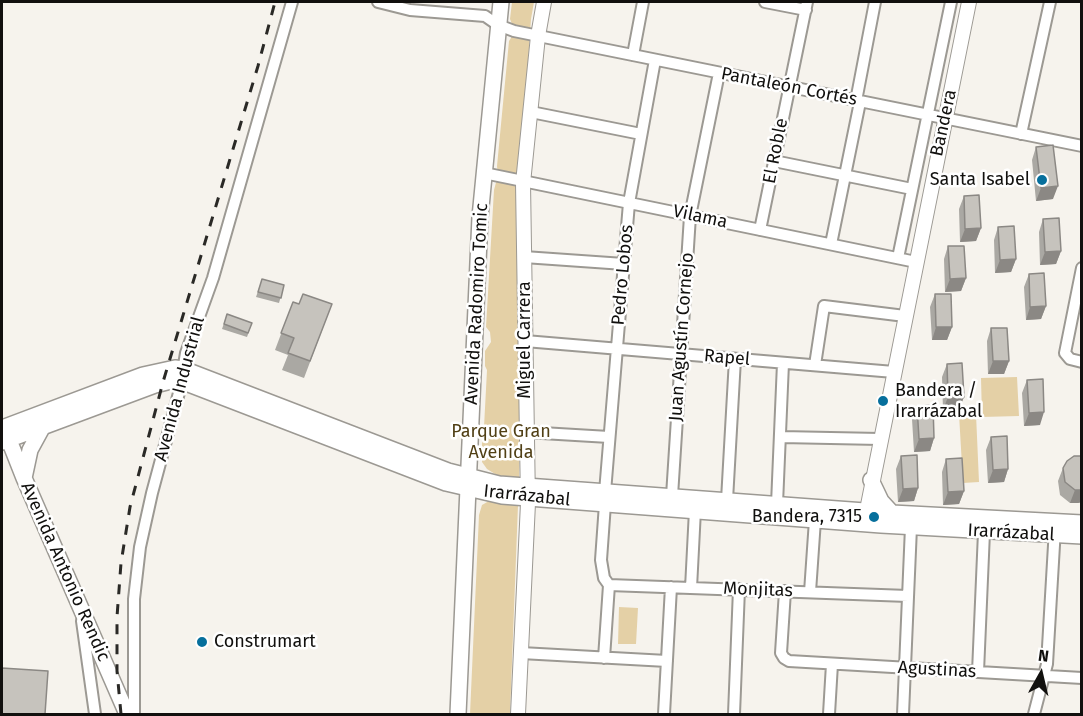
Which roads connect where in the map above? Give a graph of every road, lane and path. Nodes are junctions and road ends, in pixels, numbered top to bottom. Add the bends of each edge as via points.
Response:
1 (292, 2) edge
2 (378, 2) edge
3 (501, 2) edge
4 (544, 2) edge
5 (643, 2) edge
6 (765, 2) edge
7 (875, 2) edge
8 (951, 2) edge
9 (969, 2) edge
10 (1050, 2) edge
11 (806, 6) edge
12 (498, 25) junction
13 (538, 36) junction
14 (633, 55) junction
15 (655, 60) junction
16 (719, 73) junction
17 (789, 87) junction
18 (858, 101) junction
19 (531, 112) junction
20 (927, 115) junction
21 (945, 119) junction
22 (641, 134) junction
23 (1021, 134) junction
24 (1082, 146) edge
25 (774, 161) junction
26 (484, 174) junction
27 (845, 175) junction
28 (523, 183) junction
29 (912, 189) junction
30 (628, 203) junction
31 (690, 216) junction
32 (760, 230) junction
33 (831, 244) junction
34 (524, 257) junction
35 (898, 258) junction
36 (916, 262) junction
37 (624, 264) junction
38 (1082, 268) edge
39 (905, 316) junction
40 (525, 341) junction
41 (616, 349) junction
42 (681, 354) junction
43 (735, 359) junction
44 (1082, 362) edge
45 (783, 363) junction
46 (815, 365) junction
47 (894, 372) junction
48 (182, 375) junction
49 (42, 428) junction
50 (525, 432) junction
51 (3, 435) edge
52 (609, 437) junction
53 (781, 437) junction
54 (880, 440) junction
55 (24, 478) junction
56 (871, 480) junction
57 (469, 483) junction
58 (528, 492) junction
59 (672, 496) junction
60 (605, 498) junction
61 (727, 500) junction
62 (777, 504) junction
63 (695, 510) junction
64 (892, 513) junction
65 (865, 517) junction
66 (815, 520) junction
67 (1082, 523) edge
68 (910, 527) junction
69 (1055, 528) junction
70 (984, 532) junction
71 (1082, 537) edge
72 (609, 585) junction
73 (671, 587) junction
74 (691, 588) junction
75 (739, 590) junction
76 (785, 591) junction
77 (810, 592) junction
78 (908, 596) junction
79 (80, 606) junction
80 (521, 653) junction
81 (604, 658) junction
82 (667, 661) junction
83 (832, 664) junction
84 (905, 668) junction
85 (978, 672) junction
86 (1044, 676) junction
87 (1082, 678) edge
88 (95, 714) edge
89 (127, 714) edge
90 (134, 714) edge
91 (458, 714) edge
92 (518, 714) edge
93 (664, 714) edge
94 (734, 714) edge
95 (829, 714) edge
96 (903, 714) edge
97 (1034, 714) edge

1 - 48 street, Avenida Industrial
2 - 12 street, Pantaleón Cortés via 410,10 485,16
3 - 12 main road, Avenida Radomiro Tomic
4 - 13 street, Miguel Carrera
5 - 14 street
6 - 11 street
7 - 18 street
8 - 20 street, Bandera
9 - 21 street, Bandera
10 - 23 street
11 - 17 street, El Roble
12 - 13 street, Pantaleón Cortés
12 - 26 main road, Avenida Radomiro Tomic
13 - 14 street, Pantaleón Cortés
13 - 19 street, Miguel Carrera
14 - 15 street, Pantaleón Cortés
15 - 16 street, Pantaleón Cortés
15 - 22 street, Pedro Lobos
16 - 17 street, Pantaleón Cortés
16 - 31 street, Juan Agustín Cornejo
17 - 18 street, Pantaleón Cortés
17 - 25 street, El Roble
18 - 20 street, Pantaleón Cortés
18 - 27 street
19 - 22 street
19 - 28 street, Miguel Carrera
20 - 21 street, Pantaleón Cortés
20 - 29 street, Bandera
21 - 23 street, Pantaleón Cortés
21 - 36 street, Bandera
22 - 30 street, Pedro Lobos
23 - 24 street, Pantaleón Cortés
25 - 27 street
25 - 32 street, El Roble
26 - 28 street, Vilama
26 - 57 main road, Avenida Radomiro Tomic
27 - 29 street
27 - 33 street
28 - 30 street, Vilama
28 - 34 street, Miguel Carrera
29 - 35 street, Bandera
30 - 31 street, Vilama
30 - 37 street, Pedro Lobos
31 - 32 street, Vilama
31 - 42 street, Juan Agustín Cornejo
32 - 33 street, Vilama
33 - 35 street, Vilama
34 - 37 street
34 - 40 street, Miguel Carrera
35 - 36 street, Vilama
36 - 39 street, Bandera
37 - 41 street, Pedro Lobos
38 - 44 street via 1065,353
39 - 46 street via 824,306
39 - 47 street, Bandera
40 - 41 street, Rapel
40 - 50 street, Miguel Carrera
41 - 42 street, Rapel
41 - 52 street, Pedro Lobos
42 - 43 street, Rapel
42 - 59 street, Juan Agustín Cornejo
43 - 45 street, Rapel
43 - 61 street
45 - 46 street, Rapel
45 - 53 street
46 - 47 street, Rapel
47 - 54 street, Bandera
48 - 49 main road
48 - 51 main road, Irarrázabal via 167,369 143,375
48 - 57 main road, Irarrázabal via 446,483
48 - 90 street, Avenida Industrial via 140,547 134,599
49 - 51 main road
49 - 55 main road via 30,450
50 - 52 street
50 - 58 street, Miguel Carrera
51 - 55 main road, Avenida Antonio Rendic
52 - 60 street, Pedro Lobos
53 - 54 street
53 - 62 street
54 - 56 street, Bandera
55 - 79 main road, Avenida Antonio Rendic
56 - 64 main road
56 - 65 street, Bandera
57 - 58 main road, Irarrázabal via 502,496
57 - 91 main road, Avenida Radomiro Tomic
58 - 60 main road, Irarrázabal
58 - 80 street, Miguel Carrera
59 - 60 main road, Irarrázabal
59 - 61 main road, Irarrázabal
60 - 63 main road, Irarrázabal
60 - 72 street, Pedro Lobos via 601,560 603,578
61 - 62 main road, Irarrázabal
62 - 65 main road, Irarrázabal
63 - 66 main road, Irarrázabal
63 - 74 street
64 - 65 main road, Irarrázabal
64 - 69 main road, Irarrázabal
65 - 66 main road, Irarrázabal
65 - 68 main road, Irarrázabal
66 - 77 street
67 - 69 main road, Irarrázabal
68 - 70 main road, Irarrázabal
68 - 78 street
69 - 70 main road, Irarrázabal
69 - 71 main road, Irarrázabal
69 - 86 street
70 - 85 street
72 - 73 street, Monjitas
72 - 81 street, Pedro Lobos
73 - 74 street, Monjitas
73 - 82 street
74 - 75 street, Monjitas
75 - 76 street, Monjitas
75 - 94 street
76 - 77 street, Monjitas
76 - 83 street, Agustinas via 781,653 792,662
77 - 78 street, Monjitas
78 - 84 street
79 - 88 street
79 - 89 main road, Avenida Antonio Rendic
80 - 81 street
80 - 92 street, Miguel Carrera
81 - 82 street
82 - 93 street
83 - 84 street, Agustinas
83 - 95 street
84 - 85 street, Agustinas
84 - 96 street
85 - 86 street, Agustinas
86 - 87 street, Agustinas
86 - 97 street

